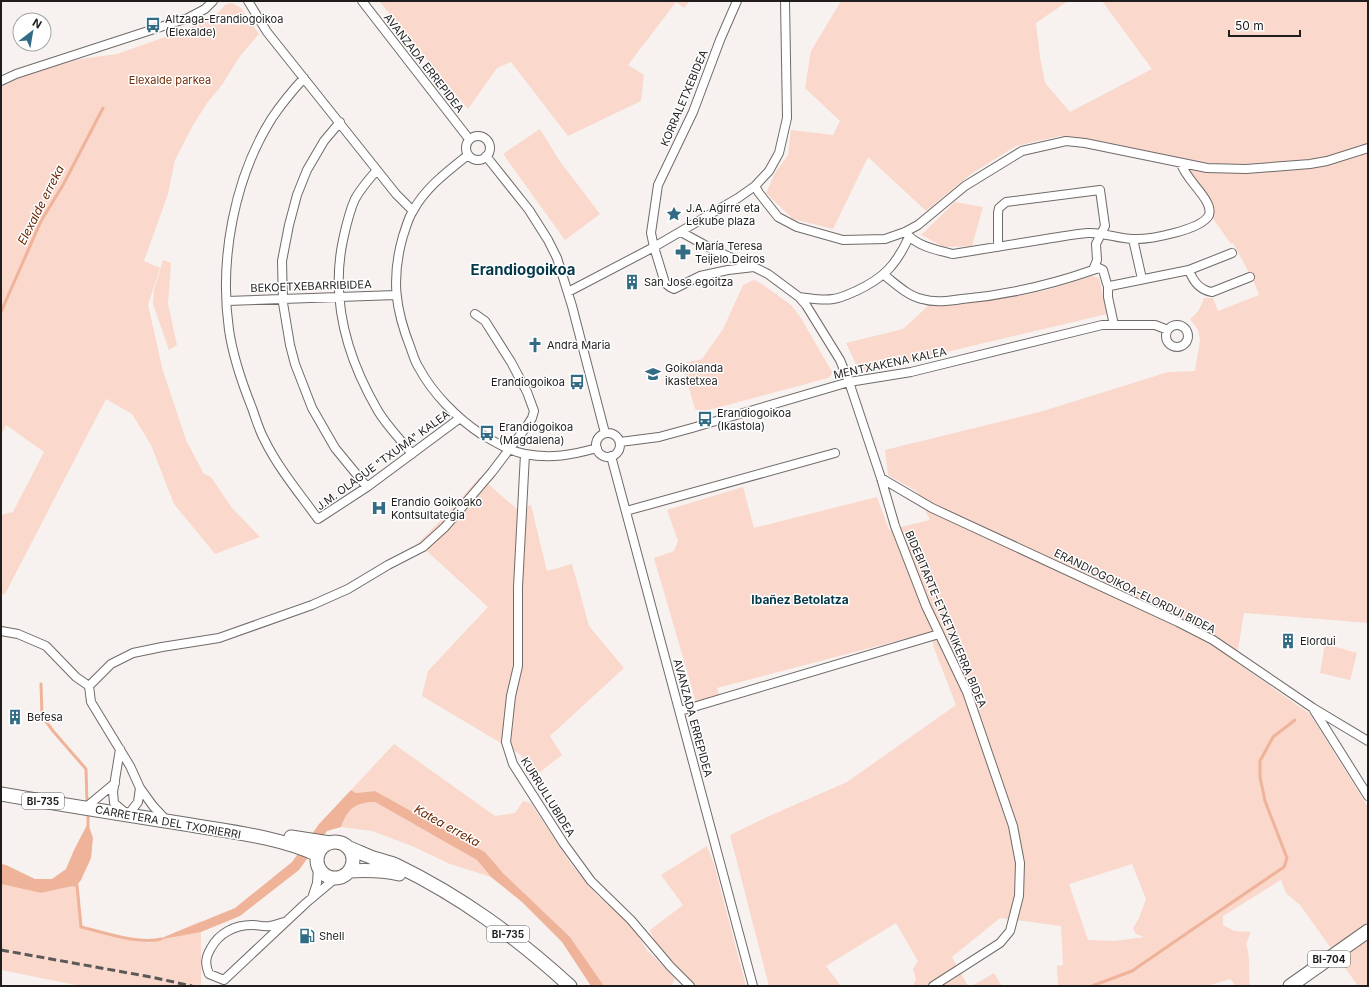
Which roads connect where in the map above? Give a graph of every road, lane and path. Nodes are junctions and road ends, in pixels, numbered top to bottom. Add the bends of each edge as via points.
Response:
1 (213, 1) edge
2 (248, 1) edge
3 (362, 1) edge
4 (737, 1) edge
5 (785, 1) edge
6 (304, 78) junction
7 (1, 81) edge
8 (340, 122) junction
9 (469, 139) junction
10 (1368, 148) edge
11 (468, 155) junction
12 (486, 156) junction
13 (1181, 163) junction
14 (377, 170) junction
15 (755, 186) junction
16 (413, 211) junction
17 (681, 232) junction
18 (1101, 234) junction
19 (907, 235) junction
20 (1133, 239) junction
21 (654, 247) junction
22 (998, 247) junction
23 (1232, 253) dead end
24 (754, 267) junction
25 (1093, 270) junction
26 (1189, 270) junction
27 (884, 275) junction
28 (1250, 277) dead end
29 (1142, 278) junction
30 (1108, 285) junction
31 (568, 292) junction
32 (396, 295) junction
33 (338, 297) junction
34 (799, 297) junction
35 (283, 299) junction
36 (226, 301) junction
37 (475, 314) dead end
38 (1114, 324) junction
39 (1168, 330) dead end
40 (849, 382) junction
41 (460, 418) junction
42 (605, 433) junction
43 (620, 442) junction
44 (597, 448) junction
45 (509, 449) junction
46 (835, 453) dead end
47 (412, 454) junction
48 (525, 454) junction
49 (611, 456) junction
50 (882, 478) junction
51 (367, 487) junction
52 (626, 511) junction
53 (1, 631) edge
54 (939, 634) junction
55 (89, 686) junction
56 (1313, 708) junction
57 (680, 711) junction
58 (1368, 741) edge
59 (120, 749) junction
60 (115, 783) junction
61 (140, 788) junction
62 (1, 794) edge
63 (1368, 796) edge
64 (85, 808) junction
65 (128, 815) junction
66 (167, 822) junction
67 (250, 836) junction
68 (330, 842) junction
69 (347, 847) junction
70 (318, 861) junction
71 (343, 874) junction
72 (422, 880) junction
73 (312, 898) junction
74 (285, 922) junction
75 (1368, 931) edge
76 (570, 986) edge
77 (690, 986) edge
78 (753, 986) edge
79 (933, 986) edge
80 (1290, 986) edge

1 - 7 street via 205,9 188,18
2 - 6 street via 267,32
3 - 9 street, AVANZADA ERREPIDEA
4 - 21 street, KORRALETXEBIDEA via 693,112 658,185 650,233
5 - 15 street via 787,118 779,153 769,171
6 - 8 street
6 - 36 street via 272,118 246,172 229,239
8 - 14 street
8 - 35 street via 324,141 296,195 282,261
9 - 11 street via 466,148
9 - 12 street via 476,136 487,140 489,150
10 - 13 street via 1310,164 1246,169 1208,168
11 - 12 street via 477,160
11 - 16 street via 436,181
12 - 31 street via 529,210 548,240
13 - 19 street via 1066,141 1022,151 965,186
13 - 20 street via 1188,178 1207,201 1210,209 1206,219 1190,228 1168,235
14 - 16 street
14 - 33 street via 362,187 346,223 339,258
15 - 17 street
15 - 19 street via 778,217 797,227 843,240 886,239
16 - 32 street via 395,272
17 - 21 street
17 - 24 street, BIDEBITARTE-ETXETXIKERRA BIDEA
18 - 20 street
18 - 22 street via 1088,233
18 - 22 street via 1105,226 1100,190 1006,202 999,208 998,213
18 - 25 street via 1096,244 1097,260
19 - 22 street via 918,243 953,254
19 - 27 street via 901,254
20 - 29 street
21 - 24 street, KORRALETXEBIDEA via 665,283 674,289 700,276
21 - 31 street
23 - 26 street
24 - 34 street, BIDEBITARTE-ETXETXIKERRA BIDEA
25 - 27 street via 1030,289 947,301 914,297
25 - 30 street via 1103,270
26 - 28 street via 1200,288 1212,292
26 - 29 street
27 - 34 street via 838,298
29 - 30 street
30 - 38 street
31 - 42 street
32 - 33 street, BEKOETXEBARRIBIDEA
32 - 41 street via 402,328 419,368 439,397
33 - 35 street, BEKOETXEBARRIBIDEA
33 - 47 street via 349,349 365,387 379,413
34 - 40 street, BIDEBITARTE-ETXETXIKERRA BIDEA via 840,360
35 - 36 street, BEKOETXEBARRIBIDEA
35 - 51 street via 283,312 295,364 312,408 335,448
36 - 51 street, J.M. OLAGUE "TXUMA" KALEA via 229,330 238,370 264,439 318,520
37 - 45 street via 485,321 511,362 534,411 527,426
38 - 39 street, MENTXAKENA KALEA via 1155,325
38 - 40 street, MENTXAKENA KALEA via 911,372
40 - 43 street, MENTXAKENA KALEA via 659,437
40 - 50 street, BIDEBITARTE-ETXETXIKERRA BIDEA
41 - 45 street
41 - 47 street, J.M. OLAGUE "TXUMA" KALEA
42 - 43 street via 616,435
42 - 44 street via 599,437
43 - 49 street via 617,452
44 - 48 street via 554,457
44 - 49 street via 604,456
45 - 48 street
45 - 55 street via 445,527 422,547 348,590 219,638 133,653 111,664
46 - 52 street
47 - 51 street, J.M. OLAGUE "TXUMA" KALEA
48 - 77 street, KURRULLUBIDEA via 518,587 518,666 511,696 506,742 513,764 591,881 632,920
49 - 52 street, AVANZADA ERREPIDEA
50 - 54 street, BIDEBITARTE-ETXETXIKERRA BIDEA via 895,526
50 - 56 street, ERANDIOGOIKOA-ELORDUI BIDEA via 932,508 1213,640
52 - 57 street, AVANZADA ERREPIDEA
53 - 55 street via 18,634 46,646 76,677
54 - 57 street
54 - 79 street, BIDEBITARTE-ETXETXIKERRA BIDEA via 967,692 1013,826 1020,863 1019,896 1010,931 1000,943
55 - 59 street via 91,702
56 - 58 street, ERANDIOGOIKOA-ELORDUI BIDEA
56 - 63 street
57 - 78 street, AVANZADA ERREPIDEA
59 - 60 street
59 - 61 street
60 - 64 street
60 - 65 street via 114,803
61 - 65 street via 138,802
61 - 66 street
62 - 64 main road, BI-735
64 - 65 main road, CARRETERA DEL TXORIERRI / BI-735
65 - 66 main road, CARRETERA DEL TXORIERRI / BI-735
66 - 67 main road, CARRETERA DEL TXORIERRI / BI-735
67 - 68 main road, CARRETERA DEL TXORIERRI / BI-735
67 - 70 main road, CARRETERA DEL TXORIERRI / BI-735 via 300,846
68 - 69 main road
68 - 70 main road via 325,845
69 - 71 main road via 353,862
69 - 72 main road, BI-735 via 394,865
70 - 71 main road via 324,874 333,877
70 - 73 street via 317,883
71 - 72 main road, BI-735 via 388,871
71 - 73 street
72 - 76 main road, BI-735 via 453,895 484,916
73 - 74 street
74 - 74 street via 270,926 238,927 224,933 208,952 205,965 209,974 224,980
75 - 80 main road, BI-704

